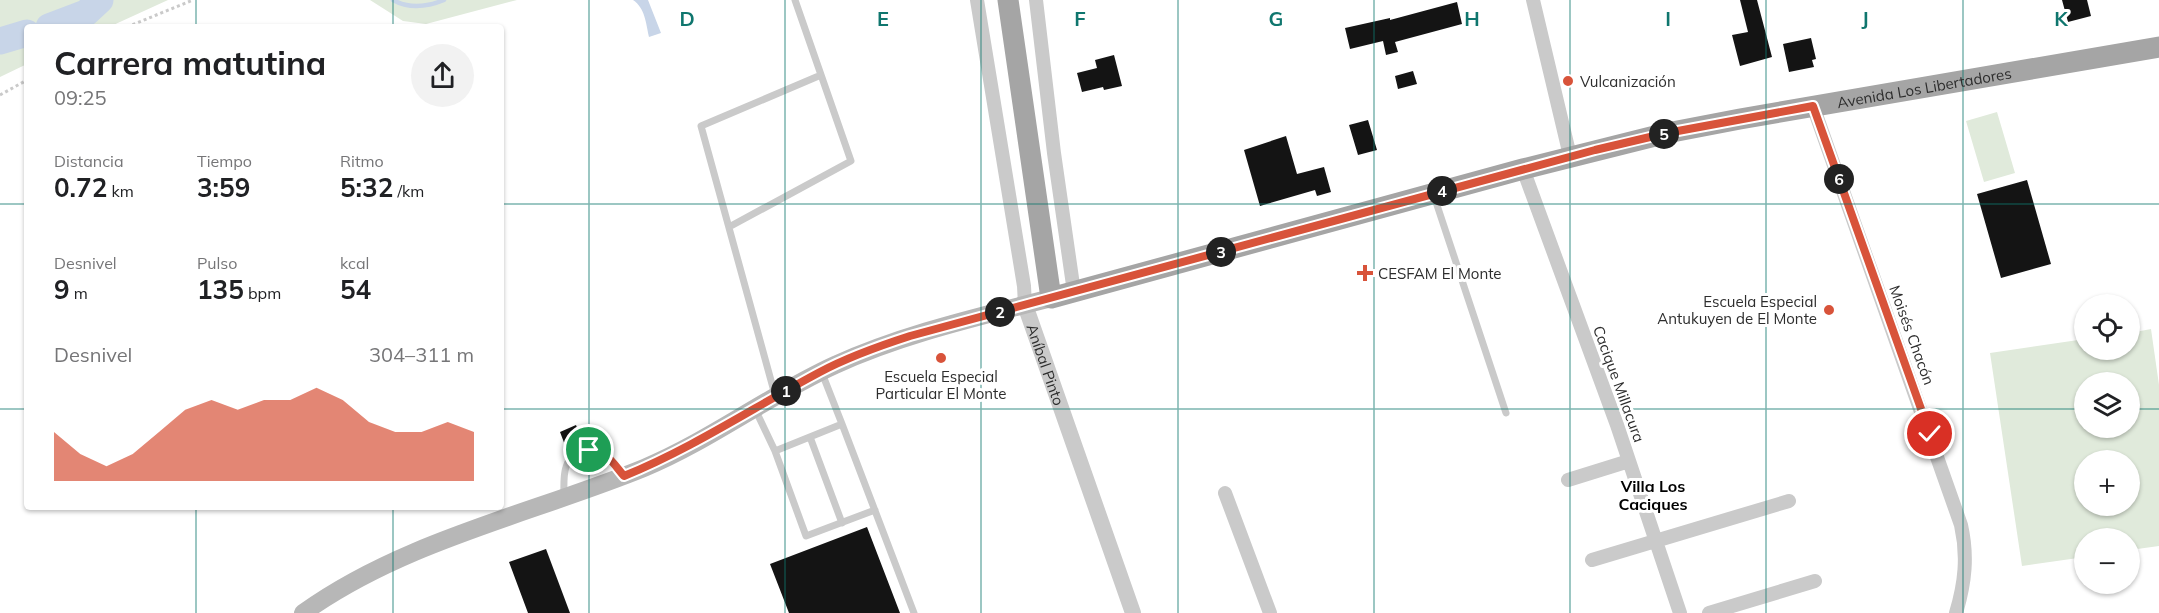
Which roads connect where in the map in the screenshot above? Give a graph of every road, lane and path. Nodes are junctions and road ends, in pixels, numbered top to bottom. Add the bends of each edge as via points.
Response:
1 (193, 0) edge
2 (795, 0) edge
3 (977, 0) edge
4 (1008, 0) edge
5 (1036, 0) edge
6 (1533, 0) edge
7 (134, 24) edge
8 (2159, 47) edge
9 (821, 75) junction
10 (24, 82) edge
11 (0, 95) edge
12 (1813, 106) junction
13 (1570, 156) junction
14 (1523, 169) junction
15 (1433, 193) junction
16 (729, 227) junction
17 (1067, 244) junction
18 (1049, 289) junction
19 (1074, 292) junction
20 (1025, 305) junction
21 (821, 371) junction
22 (776, 397) junction
23 (755, 409) junction
24 (1506, 413) dead end
25 (842, 424) junction
26 (810, 437) junction
27 (775, 451) junction
28 (1629, 461) junction
29 (624, 476) junction
30 (1568, 480) dead end
31 (1226, 493) dead end
32 (564, 498) junction
33 (1789, 501) dead end
34 (875, 510) junction
35 (842, 523) junction
36 (1656, 541) junction
37 (1592, 560) dead end
38 (1815, 581) dead end
39 (303, 613) edge
40 (914, 613) edge
41 (1133, 613) edge
42 (1270, 613) edge
43 (1680, 613) edge
44 (1709, 613) edge
45 (1956, 613) edge

1 - 7 path
2 - 9 lane
3 - 20 street, Aníbal Pinto
4 - 18 main road
5 - 17 street
6 - 13 street
8 - 12 main road, Avenida Los Libertadores
9 - 16 lane via 851,161
9 - 16 lane via 701,126
10 - 11 path
12 - 13 main road, Avenida Los Libertadores
12 - 45 street, Moisés Chacón via 1961,525 1966,571
13 - 14 main road, Avenida Los Libertadores
14 - 15 main road, Avenida Los Libertadores
14 - 28 street, Cacique Millacura
15 - 19 main road, Avenida Los Libertadores
15 - 24 lane
16 - 22 lane
17 - 18 street
17 - 19 street
18 - 19 main road, Avenida Los Libertadores
18 - 20 main road, Avenida Los Libertadores
20 - 21 main road, Avenida Los Libertadores via 886,344
20 - 41 street, Aníbal Pinto
21 - 22 main road, Avenida Los Libertadores
21 - 25 lane
22 - 23 main road, Avenida Los Libertadores
23 - 27 lane
23 - 29 main road, Avenida Los Libertadores via 682,450
25 - 26 lane
25 - 34 lane
26 - 27 lane
26 - 35 lane
27 - 35 lane via 806,536
28 - 30 street
28 - 36 street, Cacique Millacura
29 - 32 main road, Avenida Los Libertadores
29 - 32 lane via 599,451 574,455 566,466
31 - 42 street
32 - 39 main road, Avenida Los Libertadores via 392,562
33 - 36 street
34 - 35 lane
34 - 40 lane
36 - 37 street
36 - 43 street, Cacique Millacura
38 - 44 street

